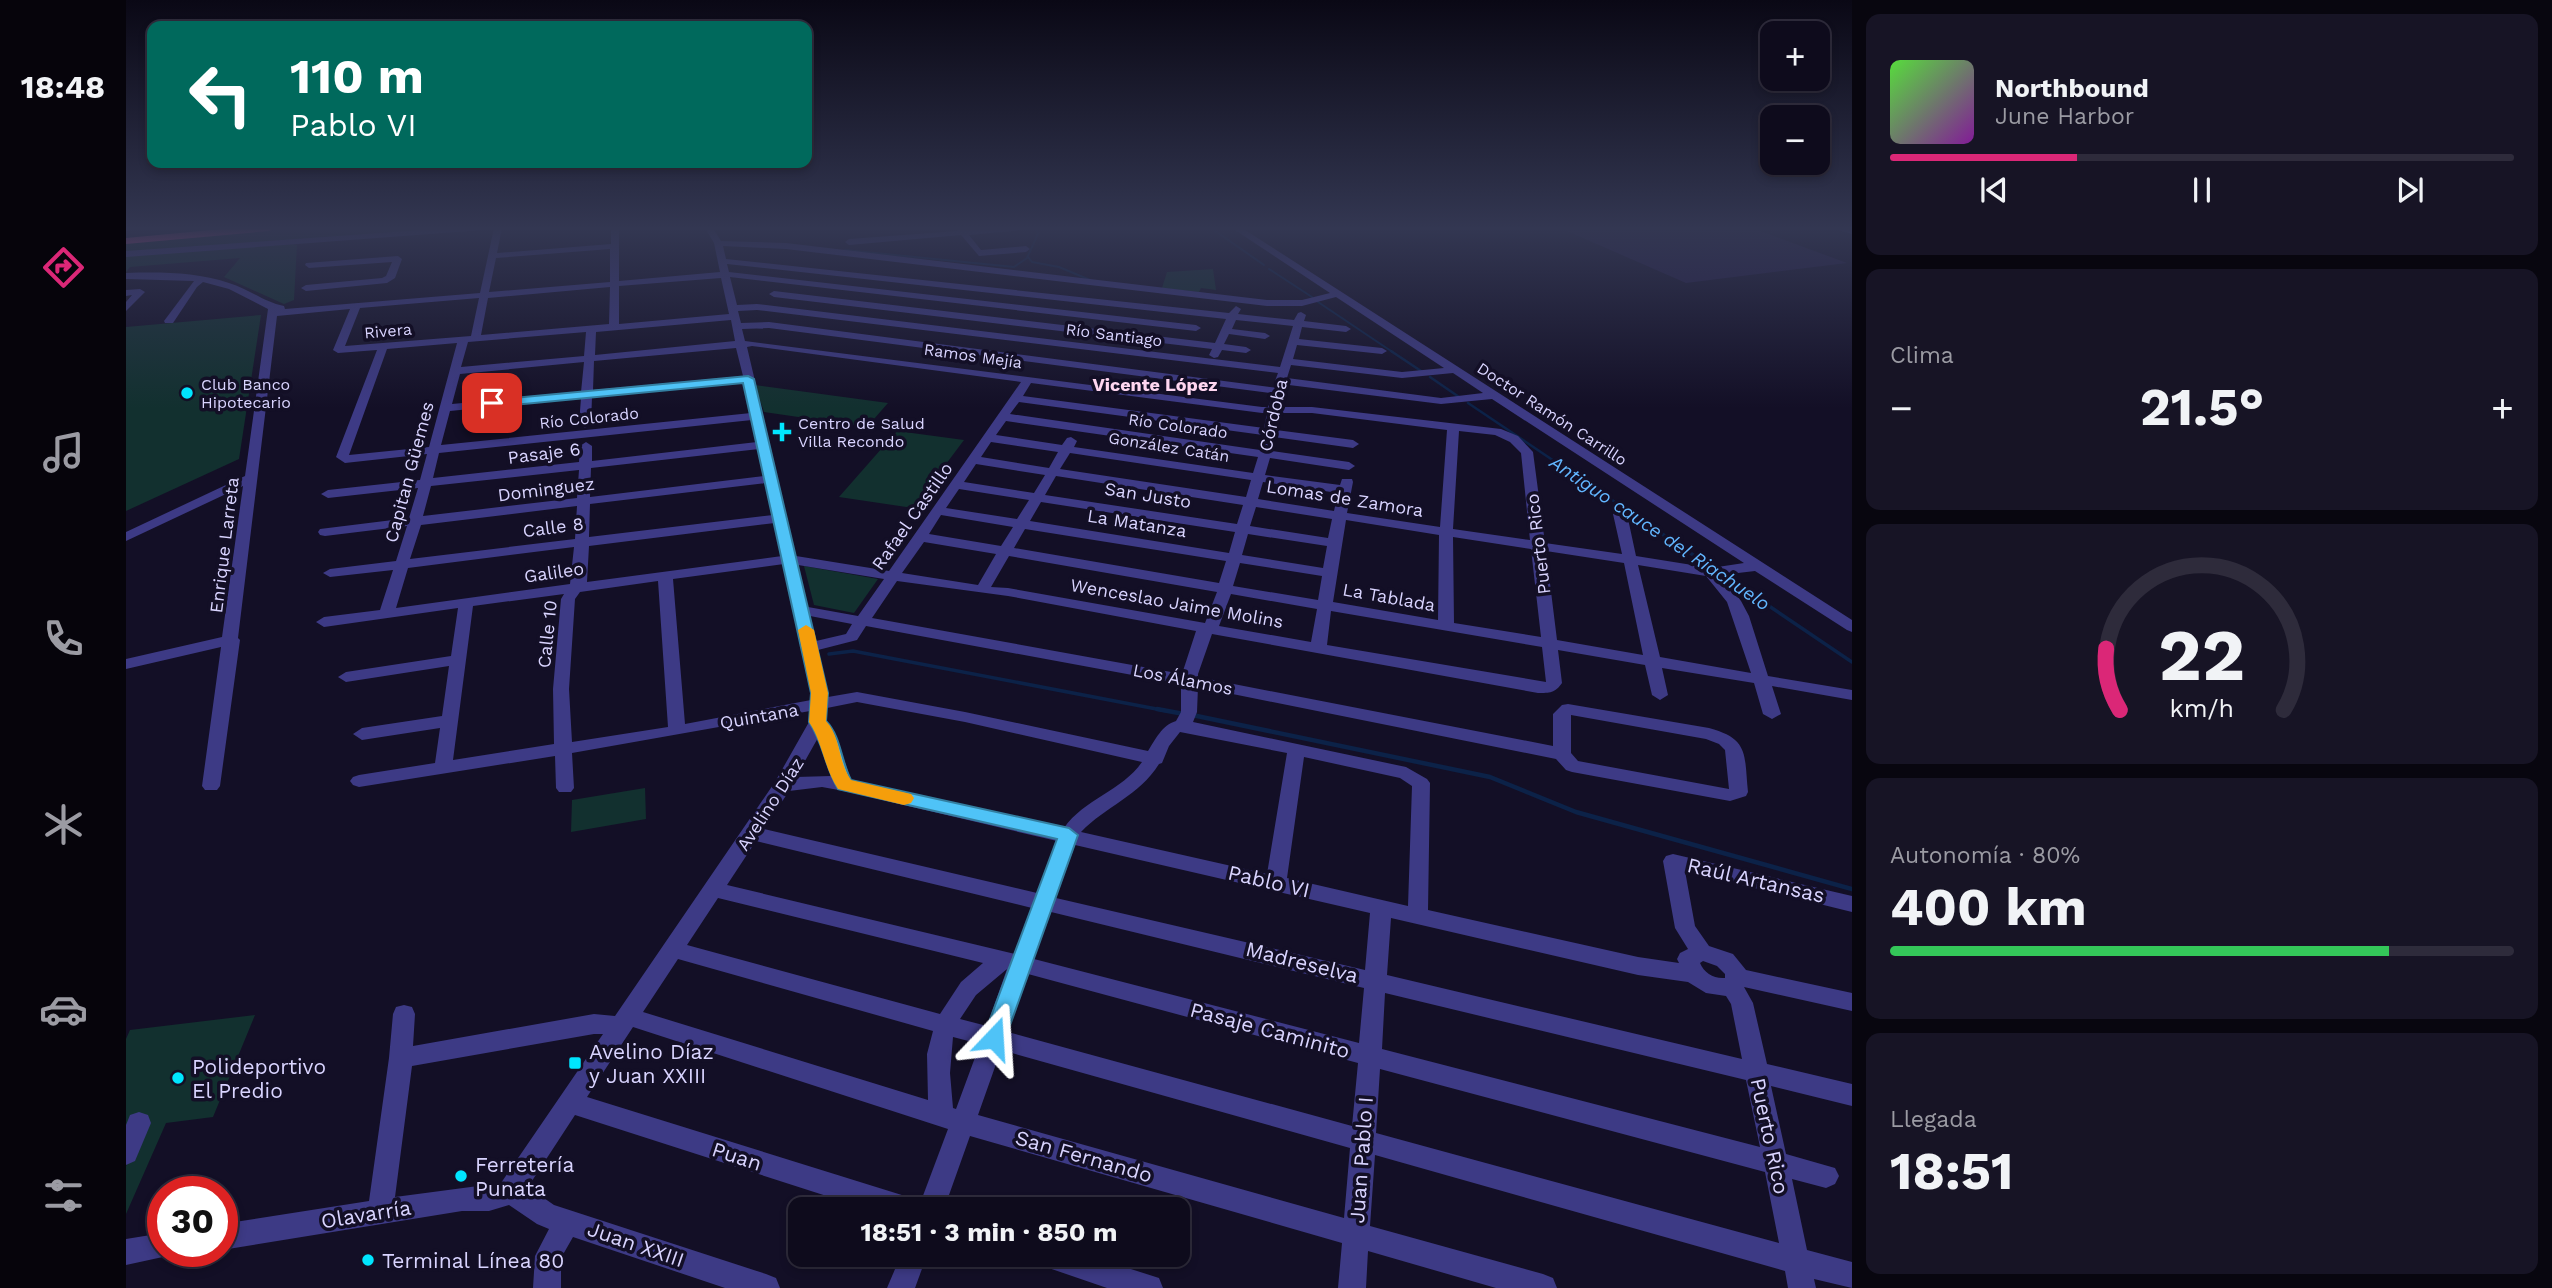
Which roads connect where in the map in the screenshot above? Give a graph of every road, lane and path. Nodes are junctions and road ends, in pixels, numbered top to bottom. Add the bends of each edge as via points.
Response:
1 (192, 288) edge
2 (234, 288) edge
3 (315, 288) edge
4 (485, 288) edge
5 (569, 288) edge
6 (614, 288) edge
7 (728, 288) edge
8 (785, 288) edge
9 (848, 288) edge
10 (941, 288) edge
11 (980, 288) edge
12 (1091, 288) edge
13 (1137, 288) edge
14 (1328, 288) edge
15 (306, 289) joint
16 (126, 293) edge
17 (774, 294) junction
18 (1338, 295) junction
19 (483, 296) junction
20 (932, 298) junction
21 (1242, 298) junction
22 (1083, 300) junction
23 (1302, 303) junction
24 (305, 306) junction
25 (356, 307) junction
26 (757, 307) junction
27 (126, 308) edge
28 (273, 311) junction
29 (913, 311) junction
30 (1072, 314) junction
31 (1233, 317) junction
32 (736, 319) junction
33 (169, 321) dead end
34 (1298, 324) junction
35 (898, 325) junction
36 (614, 326) junction
37 (1044, 326) junction
38 (591, 328) junction
39 (1062, 328) junction
40 (1196, 328) dead end
41 (1346, 328) dead end
42 (1226, 331) junction
43 (1265, 336) dead end
44 (469, 339) junction
45 (882, 340) junction
46 (1033, 341) junction
47 (1293, 341) junction
48 (1050, 343) junction
49 (741, 345) junction
50 (1200, 345) junction
51 (1218, 346) junction
52 (383, 347) junction
53 (1246, 350) dead end
54 (1382, 351) dead end
55 (864, 357) junction
56 (590, 359) junction
57 (1038, 360) junction
58 (1194, 360) junction
59 (1210, 362) junction
60 (1455, 370) junction
61 (454, 371) junction
62 (1282, 376) junction
63 (748, 379) junction
64 (1026, 379) junction
65 (1203, 381) junction
66 (1102, 389) junction
67 (587, 394) junction
68 (1493, 395) junction
69 (1016, 398) junction
70 (1195, 401) junction
71 (444, 408) junction
72 (1090, 408) junction
73 (1272, 411) junction
74 (757, 416) junction
75 (1003, 417) junction
76 (1359, 417) junction
77 (585, 424) dead end
78 (1453, 426) junction
79 (1079, 428) junction
80 (1487, 430) joint
81 (1270, 432) junction
82 (989, 438) junction
83 (1353, 444) junction
84 (763, 445) junction
85 (586, 446) dead end
86 (1066, 449) junction
87 (433, 450) junction
88 (1265, 454) junction
89 (974, 460) junction
90 (587, 466) junction
91 (1349, 466) junction
92 (1053, 472) junction
93 (251, 478) junction
94 (1256, 478) junction
95 (771, 479) junction
96 (425, 484) junction
97 (957, 485) junction
98 (1345, 490) junction
99 (328, 494) dead end
100 (1038, 498) junction
101 (586, 501) junction
102 (1249, 502) junction
103 (939, 511) junction
104 (1620, 514) dead end
105 (1341, 517) junction
106 (780, 518) junction
107 (415, 522) junction
108 (1021, 524) junction
109 (1241, 529) junction
110 (326, 532) dead end
111 (1446, 533) junction
112 (126, 537) edge
113 (920, 537) junction
114 (583, 543) junction
115 (1334, 543) junction
116 (1538, 546) junction
117 (1005, 551) junction
118 (1234, 558) junction
119 (790, 559) junction
120 (1628, 559) junction
121 (401, 565) junction
122 (1758, 566) junction
123 (1715, 571) junction
124 (330, 573) dead end
125 (1329, 573) junction
126 (895, 574) junction
127 (665, 576) junction
128 (985, 585) junction
129 (575, 589) junction
130 (1225, 589) junction
131 (466, 603) junction
132 (1325, 606) junction
133 (802, 610) junction
134 (386, 614) junction
135 (863, 619) junction
136 (324, 622) dead end
137 (1446, 626) junction
138 (1852, 627) edge
139 (1207, 629) junction
140 (232, 640) junction
141 (1550, 644) junction
142 (809, 647) junction
143 (1318, 649) junction
144 (457, 660) junction
145 (1653, 661) junction
146 (126, 664) edge
147 (346, 677) dead end
148 (1761, 680) junction
149 (1191, 681) junction
150 (1554, 683) joint
151 (1660, 695) dead end
152 (1852, 695) edge
153 (819, 713) junction
154 (1772, 714) dead end
155 (1187, 719) junction
156 (448, 721) junction
157 (677, 730) junction
158 (362, 734) dead end
159 (564, 749) junction
160 (1296, 752) junction
161 (1562, 754) junction
162 (1156, 759) junction
163 (443, 767) junction
164 (359, 781) dead end
165 (783, 785) junction
166 (845, 785) junction
167 (211, 786) dead end
168 (565, 788) dead end
169 (752, 833) junction
170 (1069, 835) junction
171 (1276, 883) junction
172 (713, 889) junction
173 (1045, 900) junction
174 (1852, 904) edge
175 (1381, 907) junction
176 (1418, 915) junction
177 (673, 949) junction
178 (1701, 952) junction
179 (1012, 962) junction
180 (1694, 974) junction
181 (1375, 980) junction
182 (1734, 981) junction
183 (1852, 1002) edge
184 (404, 1014) dead end
185 (623, 1021) junction
186 (945, 1024) junction
187 (994, 1038) junction
188 (1369, 1057) junction
189 (401, 1058) junction
190 (1757, 1072) junction
191 (1852, 1095) edge
192 (569, 1102) junction
193 (953, 1118) junction
194 (139, 1123) dead end
195 (1363, 1140) junction
196 (126, 1153) edge
197 (1776, 1163) junction
198 (1826, 1176) dead end
199 (509, 1193) junction
200 (867, 1197) edge
201 (934, 1197) edge
202 (380, 1213) junction
203 (567, 1221) junction
204 (1356, 1233) junction
205 (238, 1235) edge
206 (147, 1249) edge
207 (126, 1252) edge
208 (1796, 1260) junction
209 (909, 1267) edge
210 (1083, 1267) edge
211 (1852, 1276) edge
212 (738, 1284) edge
213 (547, 1288) edge
214 (766, 1288) edge
215 (901, 1288) edge
216 (1149, 1288) edge
217 (1352, 1288) edge
218 (1543, 1288) edge
219 (1802, 1288) edge

1 - 33 street
2 - 28 street
3 - 15 street
4 - 19 street, Capitan Güemes
5 - 19 street
6 - 36 street
7 - 32 street
8 - 17 street
9 - 20 street
10 - 20 street
11 - 22 street
12 - 22 street, Rafael Castillo
13 - 21 street
14 - 18 street, Doctor Ramón Carrillo
15 - 24 street
16 - 27 street via 140,292
17 - 26 street
17 - 29 street
18 - 23 street
18 - 60 street, Doctor Ramón Carrillo
19 - 25 street
19 - 44 street, Capitan Güemes
20 - 29 street
20 - 30 street
21 - 23 street
21 - 31 street
22 - 30 street, Rafael Castillo
22 - 31 street
23 - 34 street, Córdoba
24 - 25 street
24 - 28 street
25 - 52 street, Rivera via 338,350
26 - 32 street, Río Santiago
26 - 32 street
26 - 35 street, Río Santiago
28 - 93 street, Enrique Larreta
29 - 35 street
29 - 37 street
30 - 39 street, Rafael Castillo
30 - 40 street
31 - 34 street
31 - 42 street
32 - 36 street, Rivera
32 - 45 street
32 - 49 street
34 - 41 street
34 - 47 street, Córdoba
35 - 45 street
35 - 46 street, Río Santiago
36 - 38 street, Rivera
37 - 39 street
37 - 46 street
38 - 44 street, Rivera
38 - 56 street
39 - 48 street, Rafael Castillo
39 - 50 street
42 - 43 street
42 - 51 street
44 - 52 street, Rivera
44 - 61 street, Capitan Güemes
45 - 55 street
45 - 57 street
46 - 48 street, Río Santiago
47 - 54 street
47 - 62 street, Córdoba
48 - 57 street, Rafael Castillo
48 - 58 street, Río Santiago
49 - 55 street, Ramos Mejía via 759,343
49 - 56 street, Ramos Mejía
49 - 63 street
50 - 51 street
50 - 58 street
51 - 53 street
51 - 59 street
52 - 87 street, Río Colorado via 342,457
55 - 64 street, Ramos Mejía
56 - 61 street, Ramos Mejía
56 - 67 street
57 - 64 street, Rafael Castillo
57 - 65 street
58 - 59 street, Río Santiago
59 - 62 street, Río Santiago
59 - 65 street
60 - 62 street
60 - 68 street, Doctor Ramón Carrillo
61 - 71 street, Capitan Güemes
62 - 65 street
62 - 68 street via 1441,401
62 - 73 street, Córdoba
63 - 67 street
63 - 74 street
64 - 66 street, Ramos Mejía
64 - 69 street, Rafael Castillo
65 - 70 street
66 - 70 street, Ramos Mejía
66 - 72 street
67 - 71 street
67 - 77 street
68 - 122 street, Doctor Ramón Carrillo
69 - 72 street
69 - 75 street, Rafael Castillo
70 - 73 street, Ramos Mejía
71 - 87 street, Capitan Güemes
72 - 79 street
72 - 81 street
73 - 76 street, Ramos Mejía via 1312,410
73 - 81 street, Córdoba
74 - 84 street
74 - 87 street, Río Colorado
75 - 79 street, Río Colorado
75 - 82 street, Rafael Castillo
76 - 78 street, Ramos Mejía
76 - 83 street
78 - 80 street, Ramos Mejía
78 - 111 street
79 - 86 street
79 - 88 street, Río Colorado
80 - 116 street, Puerto Rico via 1514,439 1527,452
81 - 83 street
81 - 88 street, Córdoba
82 - 86 street, González Catán
82 - 89 street, Rafael Castillo
83 - 91 street
84 - 90 street, Pasaje 6
84 - 95 street
85 - 90 street, Calle 10
86 - 92 street
86 - 94 street, González Catán
87 - 96 street, Capitan Güemes
88 - 91 street, Río Colorado
88 - 94 street, Córdoba
89 - 92 street, Lomas de Zamora
89 - 97 street, Rafael Castillo
90 - 96 street, Pasaje 6
90 - 101 street, Calle 10
91 - 98 street
92 - 100 street
92 - 102 street, Lomas de Zamora
93 - 112 street
93 - 140 street, Enrique Larreta
94 - 98 street, González Catán
94 - 102 street, Córdoba
95 - 101 street, Dominguez
95 - 106 street
96 - 99 street, Pasaje 6
96 - 107 street, Capitan Güemes
97 - 100 street, San Justo
97 - 103 street, Rafael Castillo
98 - 105 street
100 - 108 street
100 - 109 street, San Justo
101 - 107 street, Dominguez
101 - 114 street, Calle 10
102 - 105 street, Lomas de Zamora
102 - 109 street, Córdoba
103 - 108 street, La Matanza
103 - 113 street, Rafael Castillo
104 - 120 street
105 - 111 street, Lomas de Zamora
105 - 115 street
106 - 114 street, Calle 8
106 - 119 street
107 - 110 street, Dominguez
107 - 121 street, Capitan Güemes
108 - 117 street
108 - 118 street, La Matanza
109 - 115 street, San Justo
109 - 118 street, Córdoba
111 - 116 street, Lomas de Zamora
111 - 137 street
113 - 117 street, La Tablada
113 - 126 street, Rafael Castillo
114 - 121 street, Calle 8
114 - 129 street, Calle 10 via 580,581
115 - 125 street
116 - 120 street, Lomas de Zamora
116 - 141 street, Puerto Rico
117 - 128 street
117 - 130 street, La Tablada
118 - 125 street, La Matanza
118 - 130 street, Córdoba
119 - 126 street, Wenceslao Jaime Molins
119 - 127 street, Galileo
119 - 133 street
120 - 123 street, Lomas de Zamora
120 - 145 street
121 - 124 street, Calle 8
121 - 134 street, Capitan Güemes
122 - 123 street, Lomas de Zamora
122 - 138 street, Doctor Ramón Carrillo
123 - 148 street via 1738,608
125 - 132 street
126 - 128 street, Wenceslao Jaime Molins
126 - 135 street, Rafael Castillo
127 - 129 street, Galileo
127 - 157 street
128 - 139 street, Wenceslao Jaime Molins
129 - 131 street, Galileo
129 - 159 street, Calle 10 via 568,599 562,677
130 - 132 street, La Tablada
130 - 139 street, Córdoba
131 - 134 street, Galileo
131 - 144 street
132 - 137 street, La Tablada
132 - 143 street
133 - 135 street, Los Álamos
133 - 142 street
134 - 136 street, Galileo
135 - 142 street, Rafael Castillo via 846,640
135 - 149 street, Los Álamos
137 - 141 street, La Tablada
139 - 143 street, Wenceslao Jaime Molins
139 - 149 street, Córdoba
140 - 146 street
140 - 167 street, Enrique Larreta
141 - 145 street, La Tablada
141 - 150 street, Puerto Rico
142 - 153 street
143 - 150 street, Wenceslao Jaime Molins via 1538,688 1550,688
144 - 147 street
144 - 156 street
145 - 148 street, La Tablada
145 - 151 street
148 - 152 street, La Tablada
148 - 154 street
149 - 155 street, Córdoba
149 - 161 street, Los Álamos
153 - 157 street, Quintana
153 - 162 street, Quintana via 857,697 869,698
153 - 165 street, Avelino Díaz
153 - 166 street via 833,764
155 - 160 street
155 - 162 street via 1171,730
156 - 158 street
156 - 163 street
157 - 159 street, Quintana
159 - 163 street, Quintana
159 - 168 street, Calle 10
160 - 171 street
160 - 176 street via 1406,773 1421,783
161 - 161 street via 1562,714 1578,709 1716,736 1734,748 1741,787 1730,795 1575,768
162 - 170 street via 1135,783 1078,822
163 - 164 street, Quintana
165 - 166 street, Pablo VI via 814,781
165 - 169 street, Avelino Díaz
166 - 170 street, Pablo VI
169 - 172 street, Avelino Díaz
169 - 173 street, Madreselva
170 - 171 street, Pablo VI
170 - 173 street
171 - 175 street, Pablo VI
172 - 177 street, Avelino Díaz
172 - 179 street, Pasaje Caminito
173 - 179 street
173 - 181 street, Madreselva
174 - 178 street, Raúl Artansas via 1673,860 1685,928
175 - 176 street, Pablo VI
175 - 181 street, Juan Pablo I
176 - 180 street, Pablo VI via 1638,966
177 - 185 street, Avelino Díaz
177 - 186 street
178 - 180 street via 1688,959
178 - 182 street via 1725,960
179 - 186 street via 984,974
179 - 187 street
179 - 188 street, Pasaje Caminito
180 - 182 street, Pablo VI via 1717,987
181 - 188 street, Juan Pablo I
181 - 190 street, Madreselva
182 - 183 street
182 - 190 street, Puerto Rico
184 - 189 street
185 - 189 street, San Fernando
185 - 192 street, Avelino Díaz
185 - 193 street, San Fernando
186 - 187 street
186 - 193 street via 937,1060
187 - 193 street
187 - 195 street
188 - 195 street, Juan Pablo I
188 - 197 street, Pasaje Caminito
189 - 202 street
190 - 191 street, Madreselva
190 - 197 street, Puerto Rico
192 - 199 street, Avelino Díaz
192 - 200 street, Puan
193 - 201 street
193 - 204 street, San Fernando
194 - 196 street
195 - 204 street, Juan Pablo I
195 - 208 street
197 - 198 street, Pasaje Caminito
197 - 208 street, Puerto Rico
199 - 202 street, Olavarría
199 - 203 street, Juan XXIII
202 - 205 street, Olavarría
203 - 212 street, Juan XXIII
203 - 213 street via 548,1256
204 - 217 street, Juan Pablo I
204 - 218 street, San Fernando
206 - 207 street
208 - 211 street
208 - 219 street, Puerto Rico
209 - 215 street
210 - 216 street
212 - 214 street, Juan XXIII

